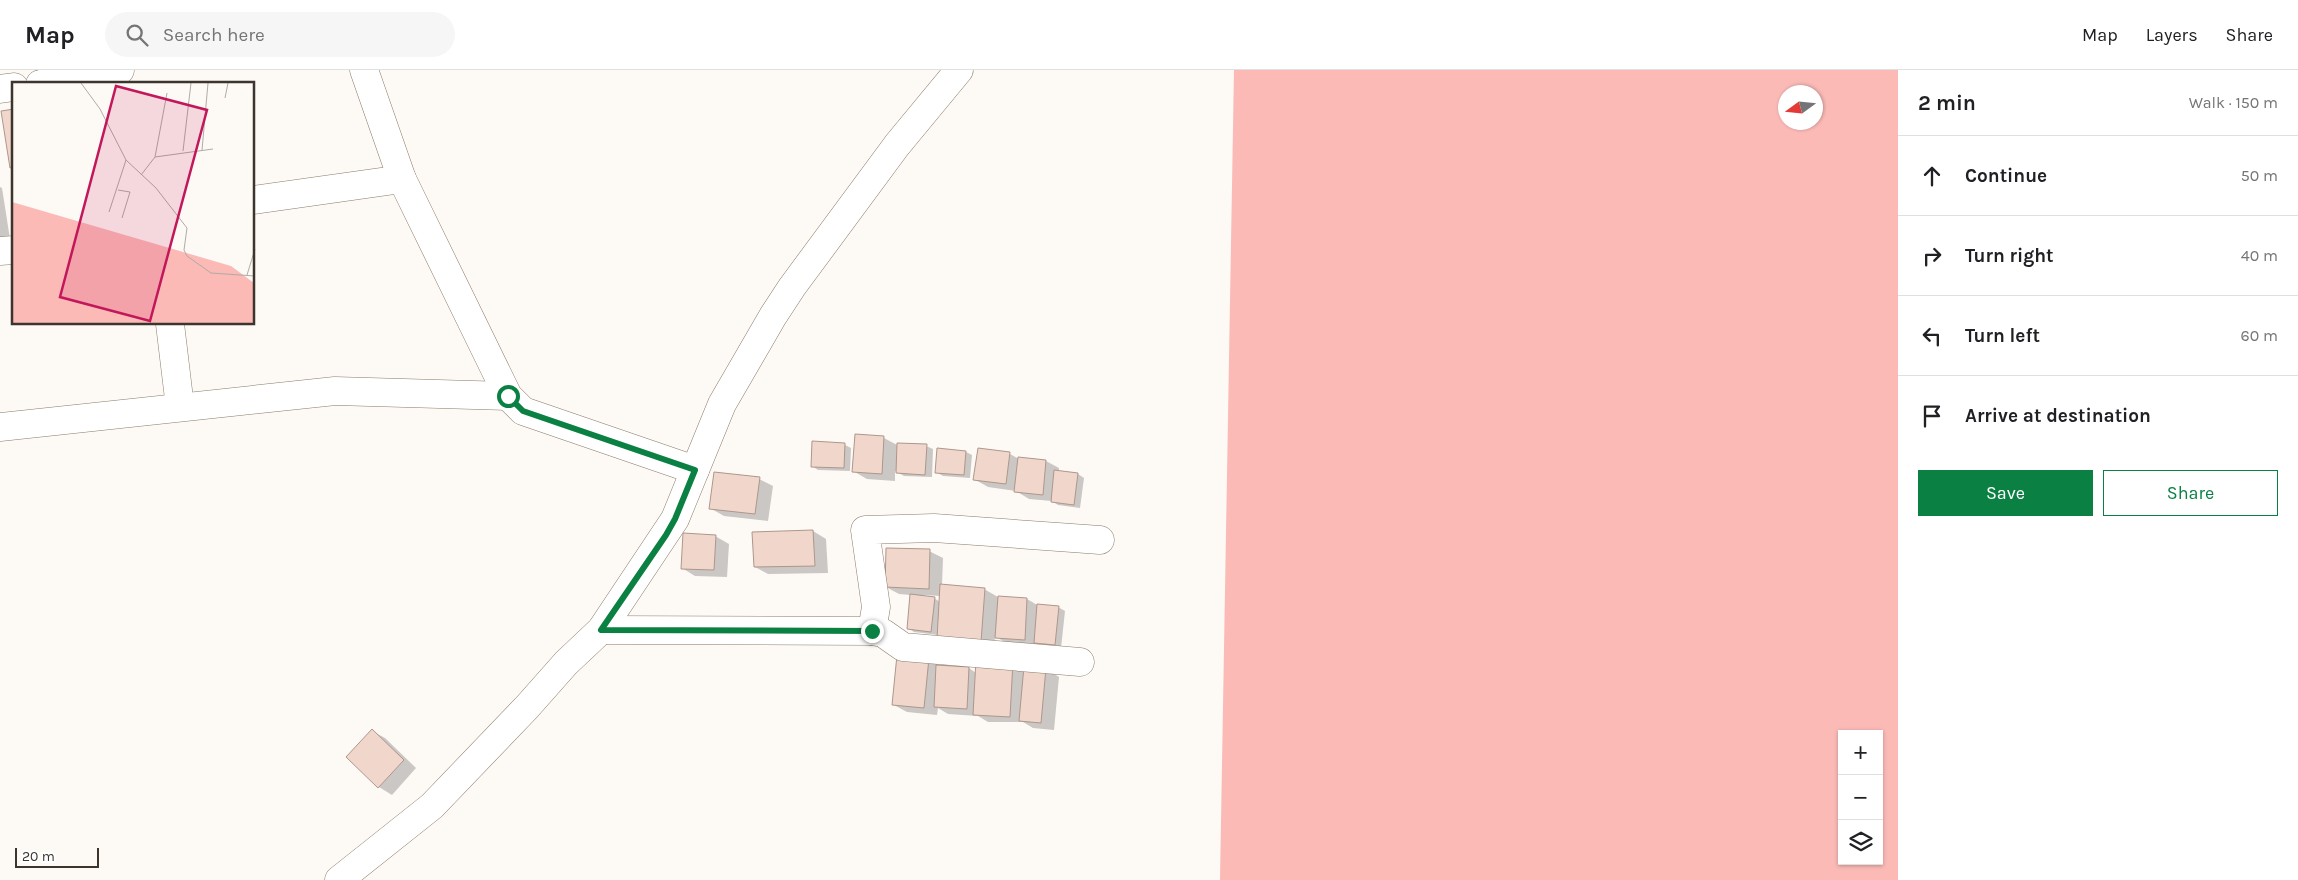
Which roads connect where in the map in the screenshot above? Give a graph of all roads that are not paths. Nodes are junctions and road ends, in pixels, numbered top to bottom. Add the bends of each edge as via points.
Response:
1 (120, 70) edge
2 (364, 70) edge
3 (959, 70) edge
4 (54, 82) edge
5 (402, 178) junction
6 (255, 200) edge
7 (170, 325) edge
8 (508, 396) junction
9 (180, 407) junction
10 (0, 426) edge
11 (695, 470) junction
12 (1100, 540) dead end
13 (601, 630) junction
14 (872, 631) junction
15 (1080, 662) dead end
16 (339, 880) edge

1 - 4 street
2 - 5 street
3 - 11 street via 897,145 792,287 722,404
5 - 6 street
5 - 8 street
7 - 9 street
8 - 9 street via 335,391
8 - 11 street via 523,411
9 - 10 street
11 - 13 street via 666,535
12 - 14 street via 934,528 865,530 876,607
13 - 14 street
13 - 16 street via 432,806
14 - 15 street via 884,633 903,647

